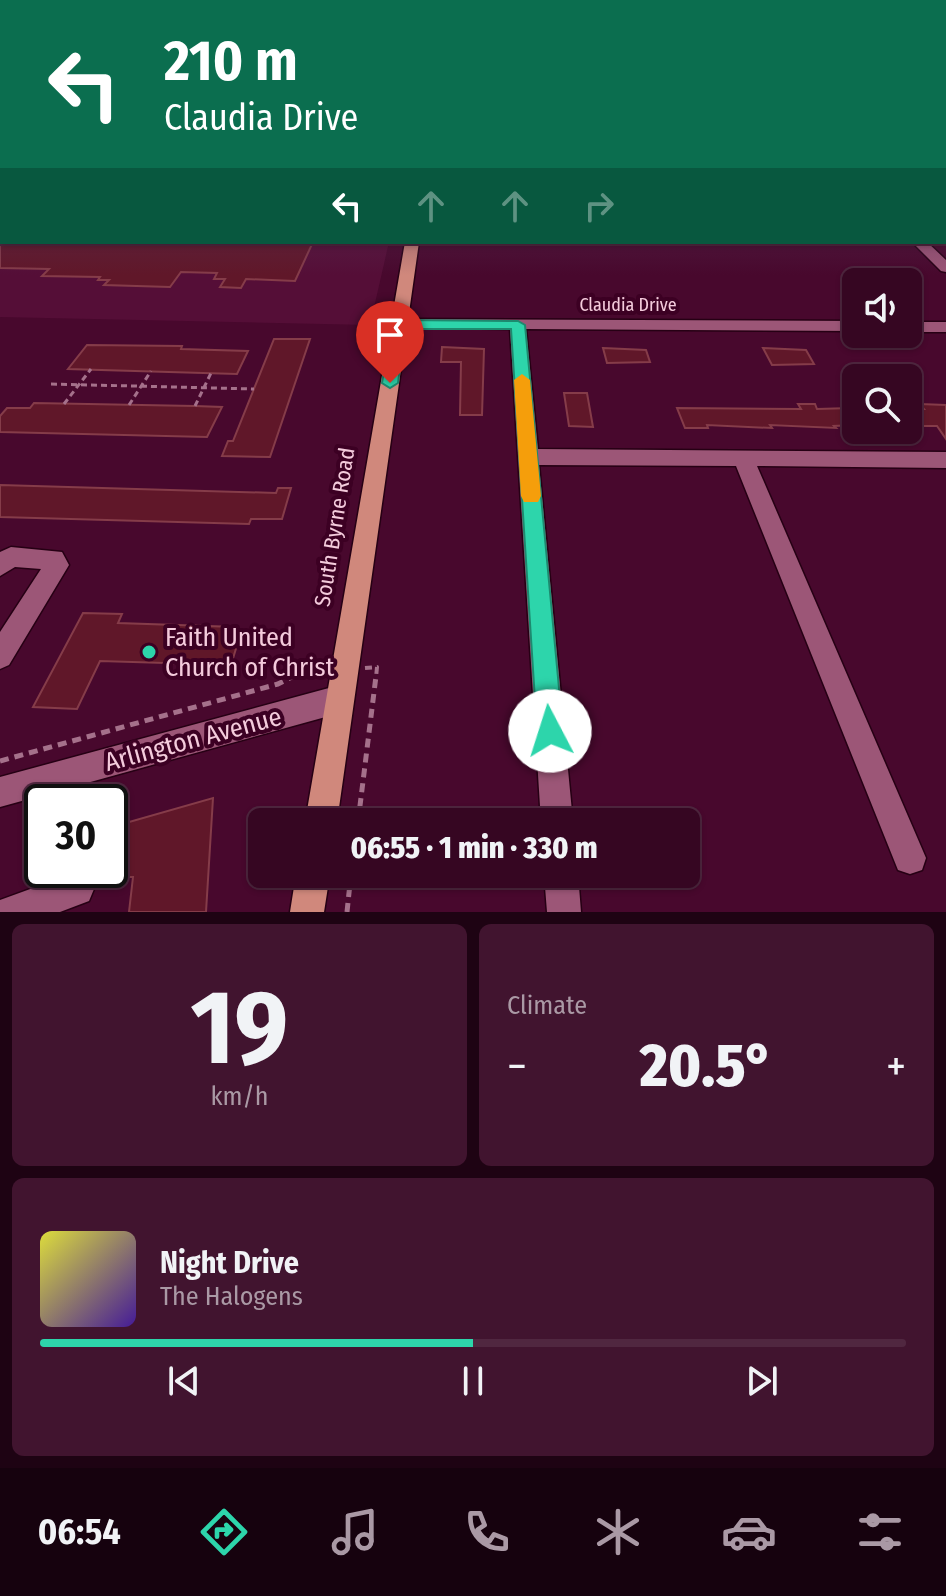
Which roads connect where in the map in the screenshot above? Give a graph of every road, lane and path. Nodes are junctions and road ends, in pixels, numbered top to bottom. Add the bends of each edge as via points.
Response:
1 (412, 244) edge
2 (921, 244) edge
3 (946, 268) edge
4 (399, 324) junction
5 (518, 325) junction
6 (842, 326) edge
7 (922, 327) edge
8 (946, 327) edge
9 (91, 369) dead end
10 (151, 371) dead end
11 (211, 373) dead end
12 (51, 384) dead end
13 (79, 385) junction
14 (141, 387) junction
15 (204, 388) junction
16 (254, 389) dead end
17 (64, 404) dead end
18 (129, 405) dead end
19 (195, 406) dead end
20 (528, 457) junction
21 (743, 458) junction
22 (946, 460) edge
23 (0, 565) edge
24 (0, 656) edge
25 (376, 667) dead end
26 (309, 671) dead end
27 (340, 699) junction
28 (0, 761) edge
29 (0, 792) edge
30 (323, 808) edge
31 (360, 808) edge
32 (556, 808) edge
33 (910, 858) dead end
34 (311, 888) edge
35 (350, 888) edge
36 (562, 888) edge
37 (77, 889) dead end
38 (12, 912) edge
39 (307, 912) edge
40 (347, 912) edge
41 (564, 912) edge

1 - 4 main road, South Byrne Road
2 - 3 street
4 - 5 street, Claudia Drive
4 - 27 main road, South Byrne Road
5 - 6 street, Claudia Drive
5 - 20 street
7 - 8 street
9 - 13 path
10 - 14 path
11 - 15 path
12 - 13 path
13 - 14 path
13 - 17 path
14 - 15 path
14 - 18 path
15 - 16 path
15 - 19 path
20 - 21 street
20 - 32 street
21 - 22 street
21 - 33 street
23 - 24 street via 11,557 54,559 57,565
25 - 31 path
26 - 28 path
27 - 29 street, Arlington Avenue
27 - 30 main road, South Byrne Road
34 - 39 main road
35 - 40 path
36 - 41 street
37 - 38 street

